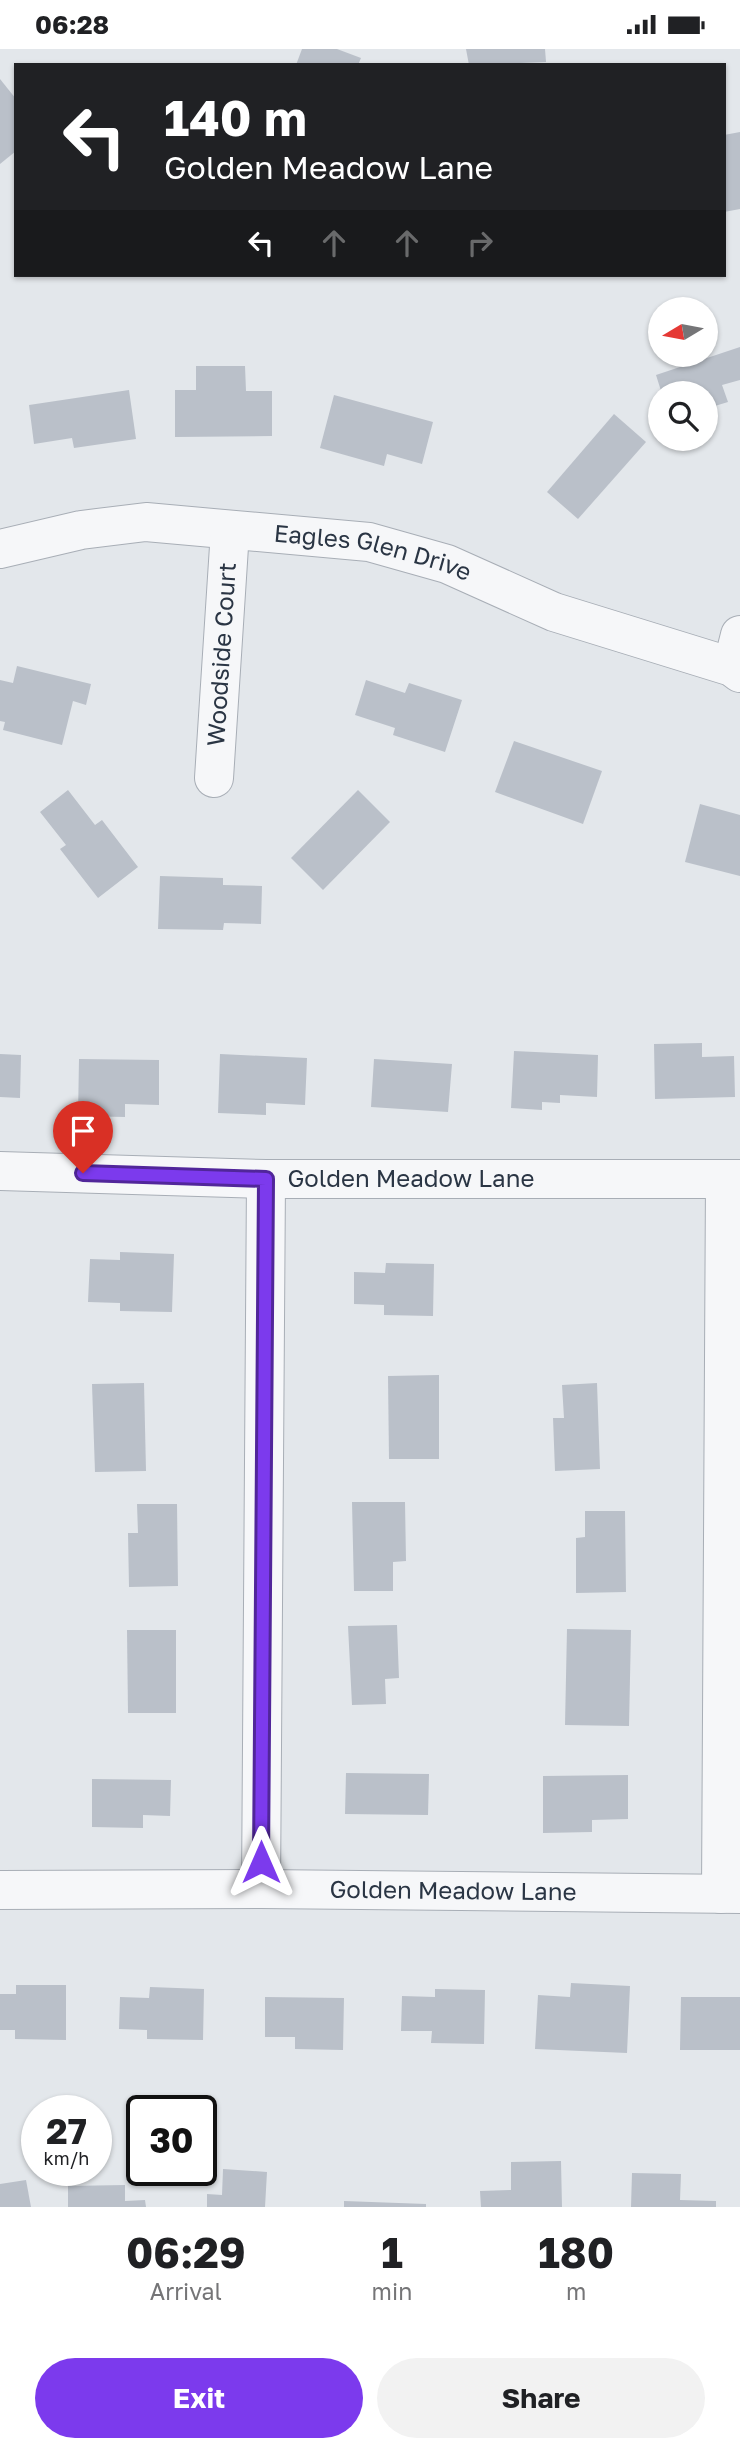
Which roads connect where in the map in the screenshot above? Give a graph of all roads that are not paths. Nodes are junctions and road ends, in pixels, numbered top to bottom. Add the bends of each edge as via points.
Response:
1 (230, 531) junction
2 (0, 549) edge
3 (738, 660) edge
4 (214, 778) dead end
5 (0, 1171) edge
6 (266, 1179) junction
7 (732, 1180) edge
8 (261, 1889) junction
9 (0, 1890) edge
10 (731, 1894) edge

1 - 2 street, Eagles Glen Drive via 146,522 81,530
1 - 3 street, Eagles Glen Drive via 369,542 447,564 554,612
1 - 4 street, Woodside Court
5 - 6 street, Golden Meadow Lane
6 - 7 street, Golden Meadow Lane
6 - 8 street
7 - 10 street
8 - 9 street, Golden Meadow Lane
8 - 10 street, Golden Meadow Lane

